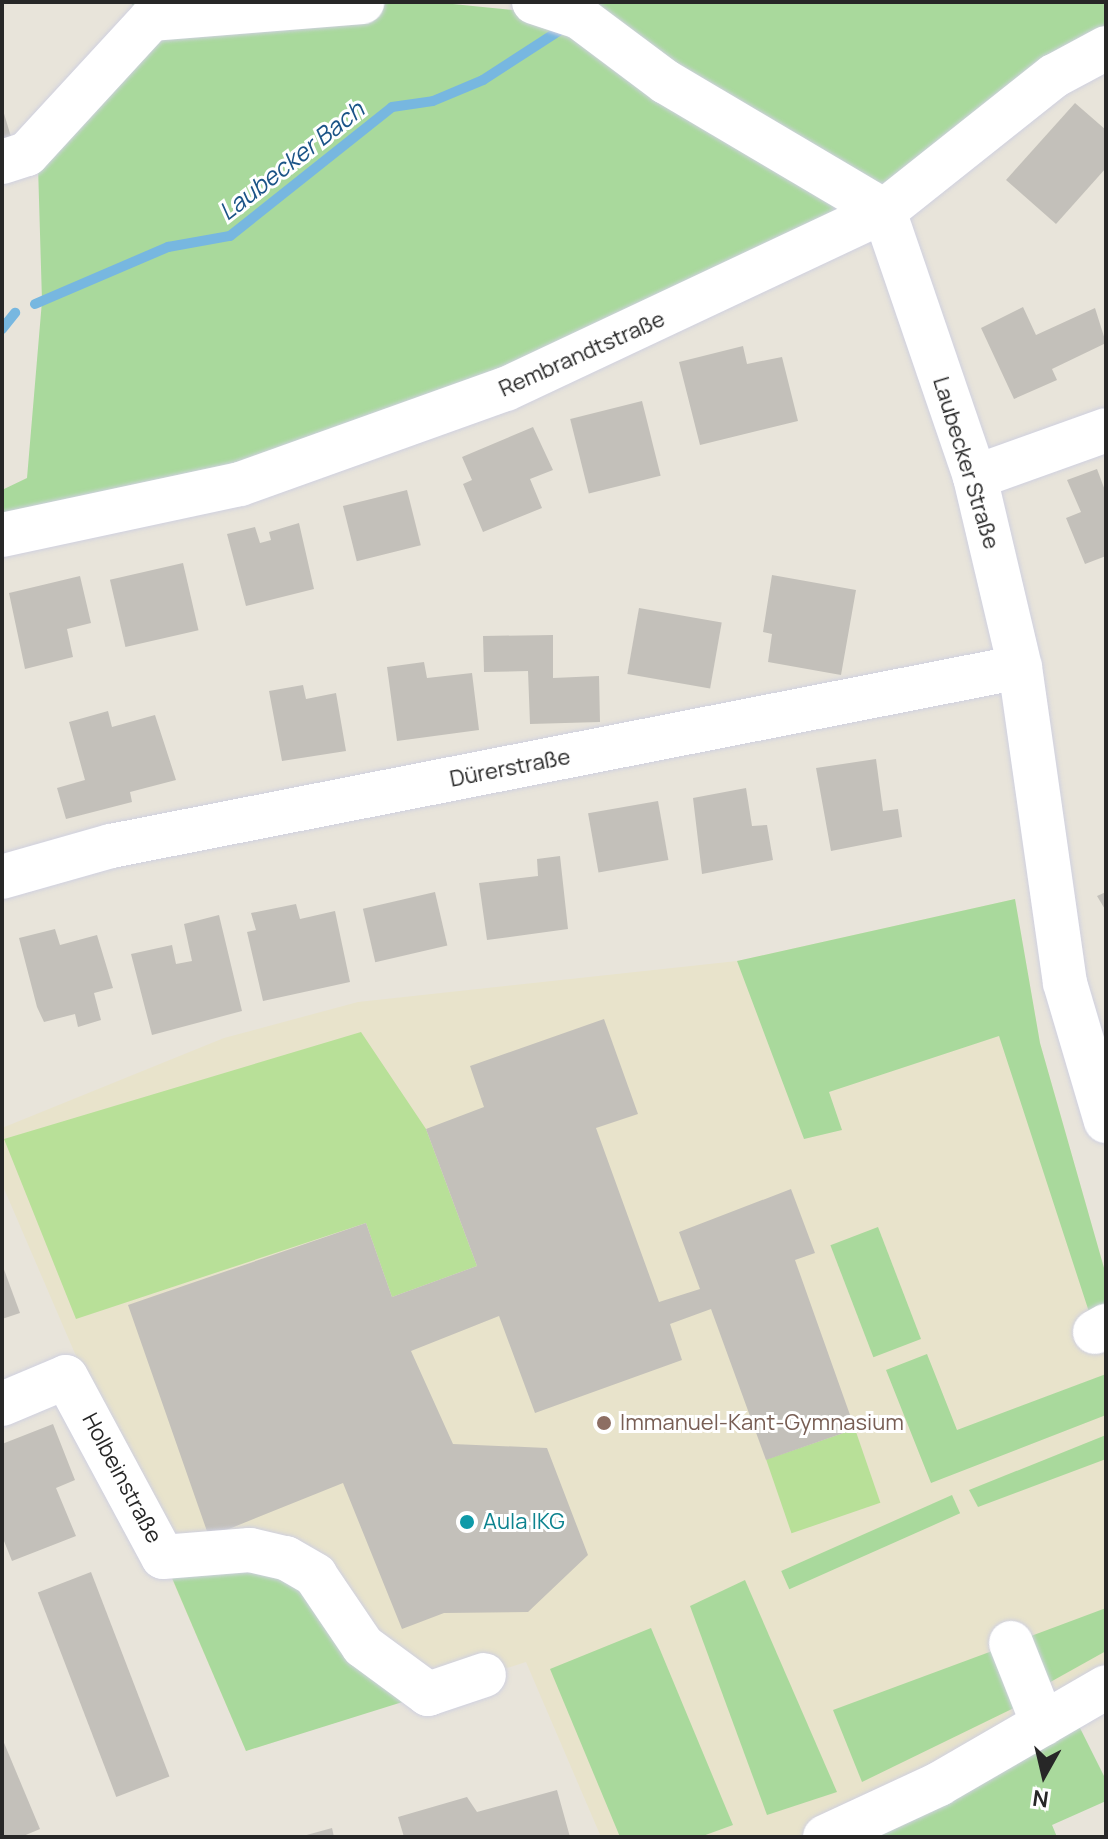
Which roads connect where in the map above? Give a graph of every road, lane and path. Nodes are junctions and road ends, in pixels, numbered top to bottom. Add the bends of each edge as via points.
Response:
1 (362, 2) edge
2 (534, 2) edge
3 (1106, 48) edge
4 (2, 162) edge
5 (884, 211) junction
6 (1106, 430) edge
7 (975, 477) junction
8 (2, 535) edge
9 (1020, 667) junction
10 (2, 877) edge
11 (1097, 1045) edge
12 (1106, 1121) edge
13 (2, 1404) edge
14 (1011, 1643) dead end
15 (484, 1675) dead end
16 (1106, 1687) edge
17 (1043, 1724) junction
18 (825, 1837) edge

1 - 4 street via 151,19 27,154
2 - 5 street via 579,17 666,82
3 - 5 street, Rembrandtstraße via 1054,76
5 - 7 street, Laubecker Straße
5 - 8 street, Rembrandtstraße via 506,389 240,484
6 - 7 street
7 - 9 street, Laubecker Straße
9 - 10 street, Dürerstraße via 111,846
9 - 11 street, Laubecker Straße via 1065,983
11 - 12 street, Laubecker Straße
13 - 15 street, Holbeinstraße via 66,1377 163,1557 250,1550 286,1558 315,1575 363,1646 428,1694
14 - 17 street
16 - 17 street
17 - 18 street

